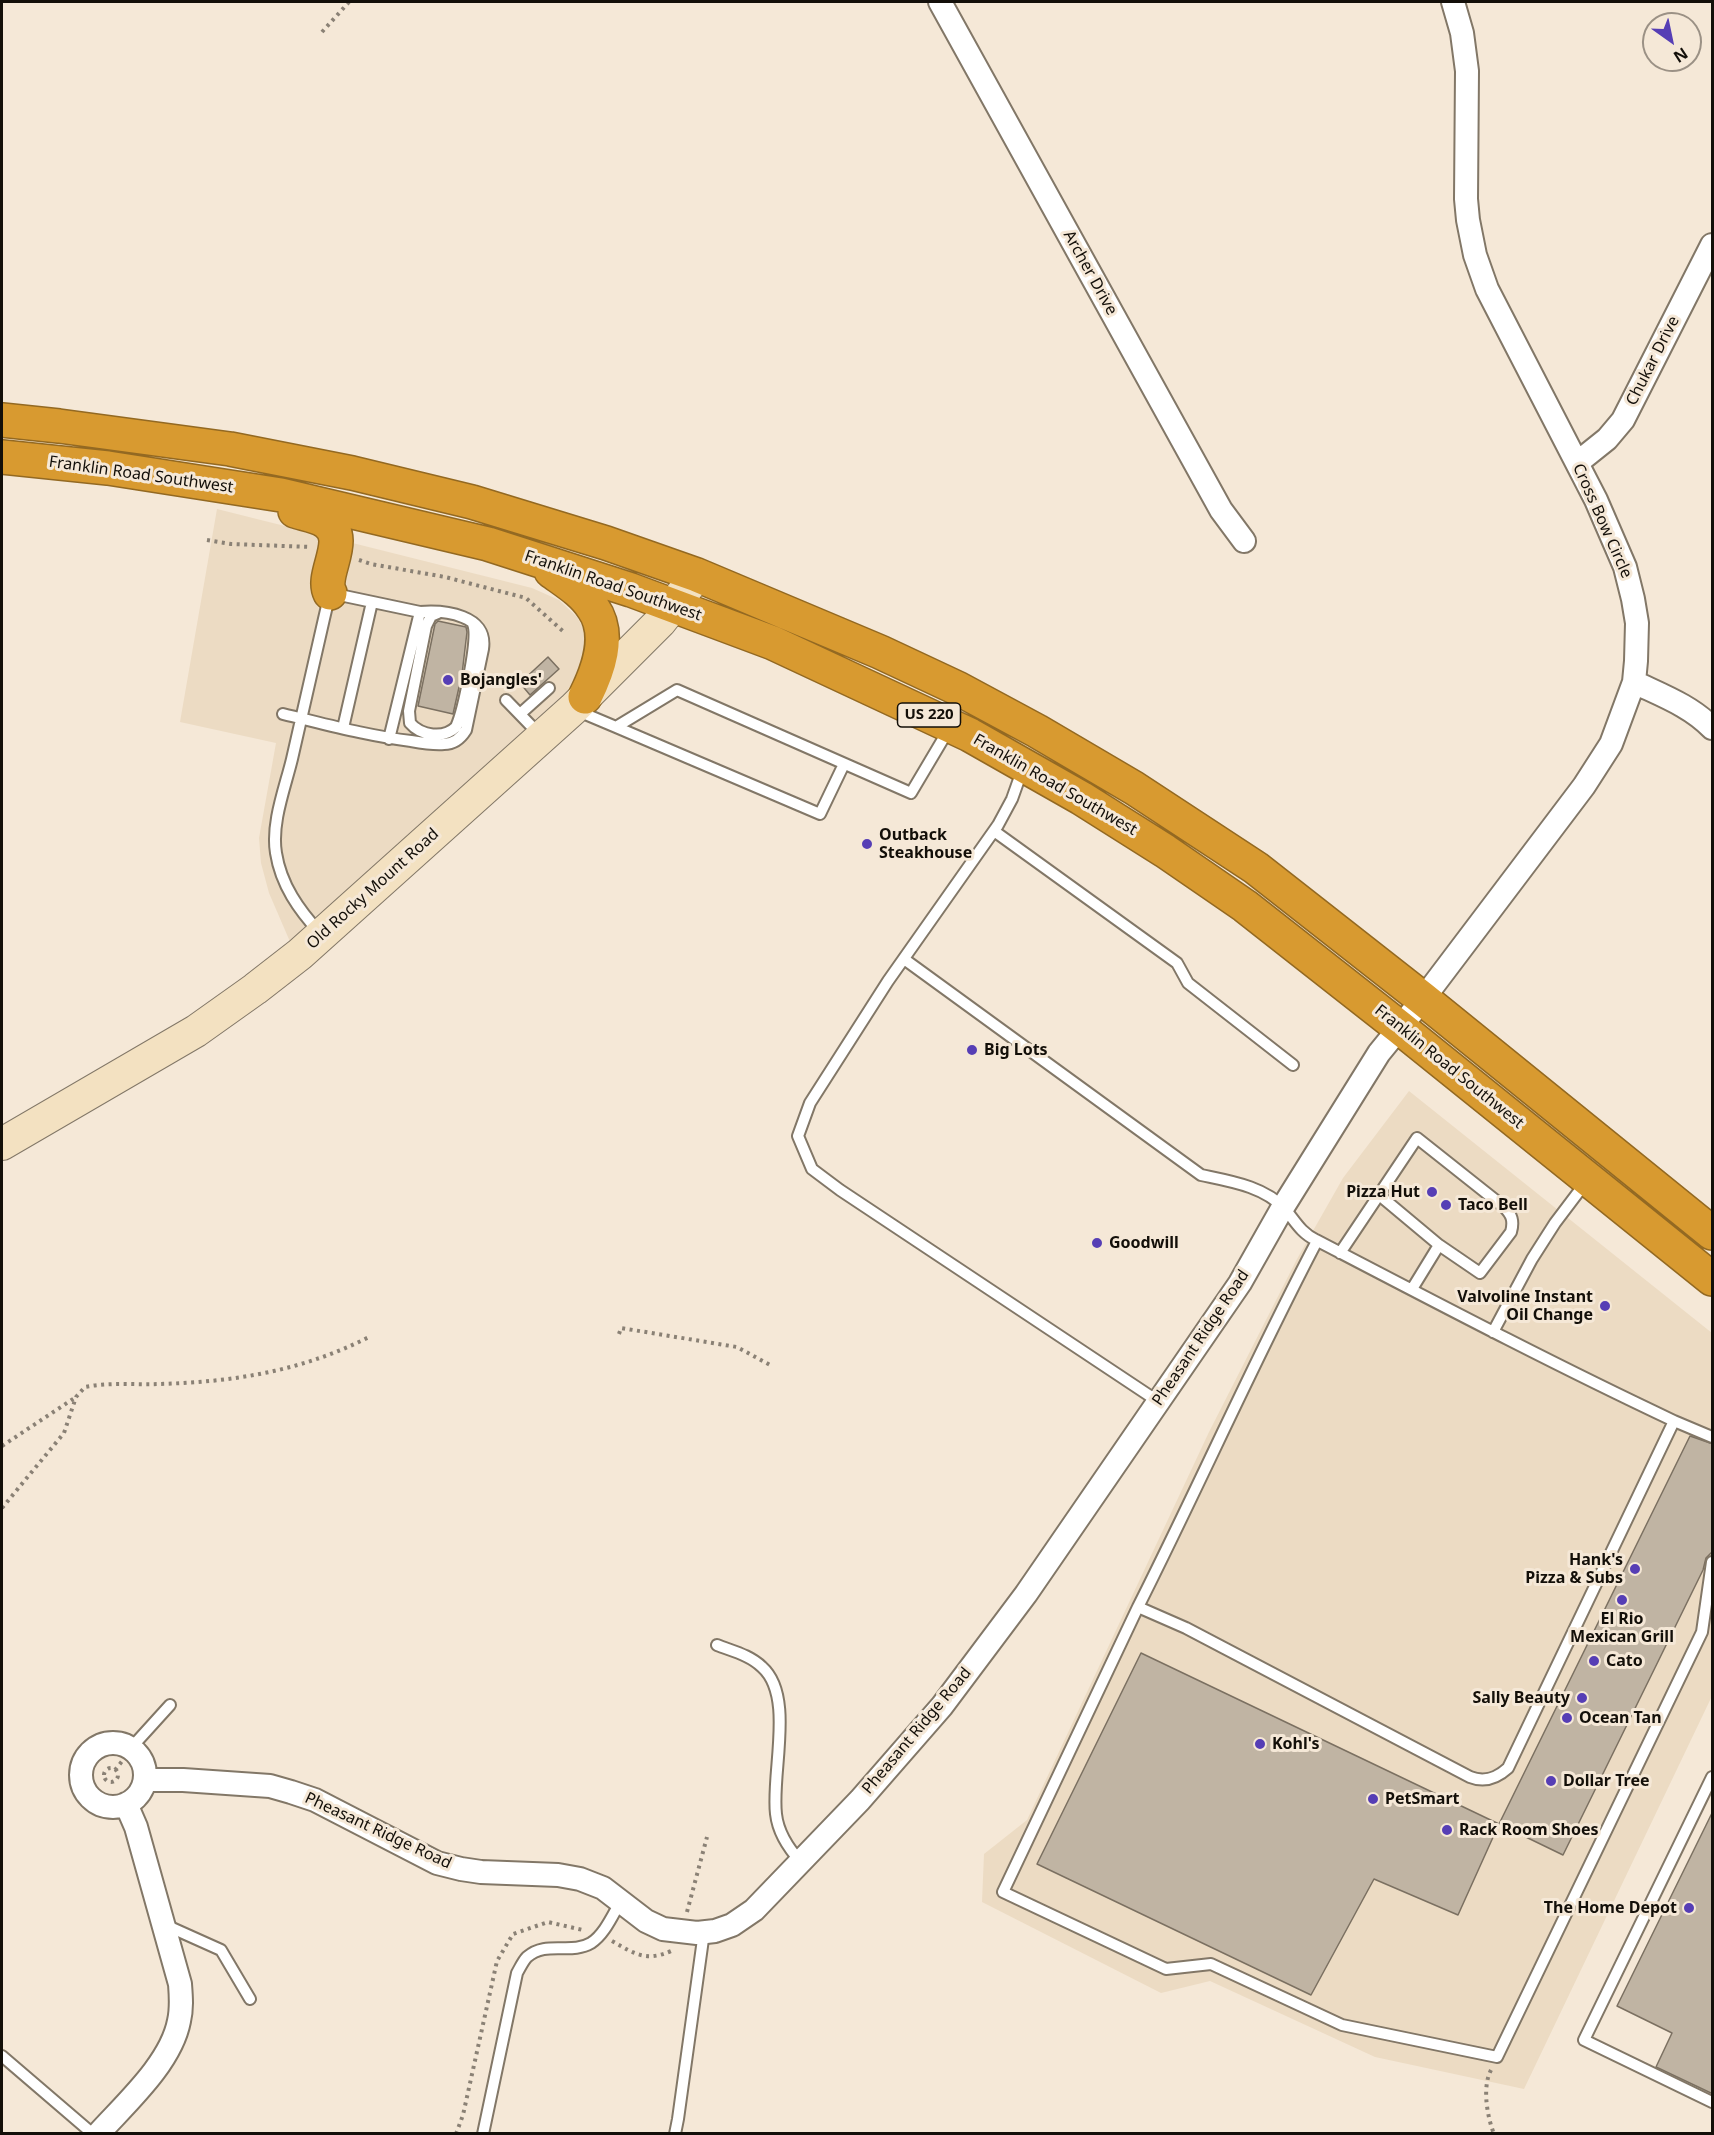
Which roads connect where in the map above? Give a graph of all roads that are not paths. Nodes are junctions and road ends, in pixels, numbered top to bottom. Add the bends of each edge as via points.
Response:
1 (940, 2) edge
2 (1453, 2) edge
3 (1713, 245) edge
4 (2, 420) edge
5 (2, 457) edge
6 (1577, 463) junction
7 (216, 485) junction
8 (1244, 541) dead end
9 (535, 559) junction
10 (697, 575) junction
11 (327, 595) junction
12 (372, 602) junction
13 (675, 605) junction
14 (420, 612) junction
15 (438, 613) junction
16 (469, 619) junction
17 (1634, 682) junction
18 (549, 688) dead end
19 (506, 700) dead end
20 (579, 703) junction
21 (283, 714) dead end
22 (520, 714) junction
23 (301, 718) junction
24 (1709, 718) edge
25 (951, 726) junction
26 (343, 728) junction
27 (616, 728) junction
28 (542, 737) junction
29 (389, 739) junction
30 (844, 764) junction
31 (1024, 765) junction
32 (994, 831) junction
33 (322, 935) junction
34 (904, 959) junction
35 (1423, 999) junction
36 (1400, 1027) junction
37 (1293, 1065) dead end
38 (2, 1144) edge
39 (1588, 1179) junction
40 (1377, 1194) junction
41 (1283, 1207) junction
42 (1713, 1233) edge
43 (1317, 1241) junction
44 (1439, 1245) junction
45 (1340, 1253) junction
46 (1713, 1279) edge
47 (1412, 1289) junction
48 (1493, 1332) junction
49 (1159, 1402) junction
50 (1674, 1421) junction
51 (1713, 1437) edge
52 (1713, 1562) edge
53 (1138, 1607) junction
54 (717, 1645) dead end
55 (170, 1705) dead end
56 (127, 1754) junction
57 (1713, 1777) edge
58 (145, 1780) junction
59 (126, 1804) junction
60 (801, 1863) junction
61 (621, 1900) junction
62 (163, 1924) junction
63 (704, 1932) junction
64 (250, 1999) dead end
65 (2, 2056) edge
66 (1713, 2102) edge
67 (95, 2133) edge
68 (483, 2133) edge
69 (675, 2133) edge

1 - 8 street, Archer Drive via 1221,510
2 - 6 street, Cross Bow Circle via 1467,71 1466,199 1475,255 1486,289
3 - 6 street, Chukar Drive via 1623,420
4 - 10 highway, US 220 via 230,449 351,473 472,502
5 - 7 highway, Franklin Road Southwest / US 220
6 - 17 street, Cross Bow Circle via 1628,578 1637,624
7 - 9 highway, Franklin Road Southwest / US 220 via 359,512
7 - 11 highway via 326,522 336,543
9 - 13 highway, Franklin Road Southwest / US 220
9 - 20 highway via 577,590 598,616 602,644 599,663
10 - 13 street, Old Rocky Mount Road
10 - 35 highway, US 220 via 880,652 1037,731 1134,788 1256,868
11 - 12 lane
11 - 23 lane
12 - 14 lane
12 - 26 lane
13 - 20 street, Old Rocky Mount Road
13 - 25 highway, Franklin Road Southwest / US 220 via 773,643
14 - 15 lane
14 - 29 lane
15 - 16 lane
15 - 16 lane via 431,616 426,626 409,711 410,723 424,733 445,734 458,722 475,644 475,630
16 - 29 lane via 481,631 484,644 463,736 443,745
17 - 24 street
17 - 35 street, Cross Bow Circle via 1611,744 1584,786
18 - 22 lane
19 - 22 lane
20 - 27 lane
20 - 28 street, Old Rocky Mount Road
21 - 23 lane
22 - 28 lane
23 - 26 lane
23 - 33 lane via 278,815 276,853 291,896
25 - 30 lane via 911,793
25 - 31 highway, Franklin Road Southwest / US 220
26 - 29 lane
27 - 30 lane via 677,690
27 - 30 lane via 820,814
28 - 33 street, Old Rocky Mount Road
31 - 32 lane via 1012,799
31 - 36 highway, Franklin Road Southwest / US 220 via 1166,851 1245,906
32 - 34 lane
32 - 37 lane via 1177,963 1188,983
33 - 38 street, Old Rocky Mount Road via 255,990 196,1031
34 - 41 lane via 1201,1175 1239,1183
34 - 49 lane via 810,1103 798,1136 812,1169
35 - 36 street, Pheasant Ridge Road
35 - 42 highway, US 220
36 - 39 highway, Franklin Road Southwest / US 220
36 - 41 street, Pheasant Ridge Road via 1379,1053
39 - 46 highway, Franklin Road Southwest / US 220
39 - 48 lane via 1532,1259
40 - 44 lane
40 - 44 lane via 1417,1138 1511,1215 1511,1232 1480,1274
40 - 45 lane
41 - 43 lane via 1305,1235
41 - 49 street, Pheasant Ridge Road via 1240,1283
43 - 45 lane
43 - 53 lane
44 - 47 lane
45 - 47 lane
47 - 48 lane
48 - 50 lane
49 - 60 street, Pheasant Ridge Road via 1026,1594 942,1706
50 - 51 lane
50 - 53 lane via 1508,1768 1499,1776 1487,1780 1470,1777 1186,1628
52 - 53 lane via 1702,1632 1497,2057 1342,2025 1212,1964 1166,1969 1003,1892
54 - 60 lane via 751,1658 764,1668 778,1693 776,1815 791,1852
55 - 56 lane
56 - 58 street via 142,1762
56 - 59 street via 122,1744 102,1745 86,1757 81,1777 83,1787 96,1802 106,1806
57 - 66 lane via 1584,2040
58 - 59 street via 135,1798
58 - 61 street, Pheasant Ridge Road via 291,1791 438,1863 481,1872 580,1879
59 - 62 street
60 - 63 street, Pheasant Ridge Road via 754,1910 732,1925
61 - 63 street, Pheasant Ridge Road via 646,1921 663,1929
61 - 68 lane via 601,1934 591,1943 576,1948 543,1948 527,1958 517,1973
62 - 64 lane via 221,1950
62 - 67 street via 180,1984 179,2024 158,2064
63 - 69 lane
65 - 67 lane

